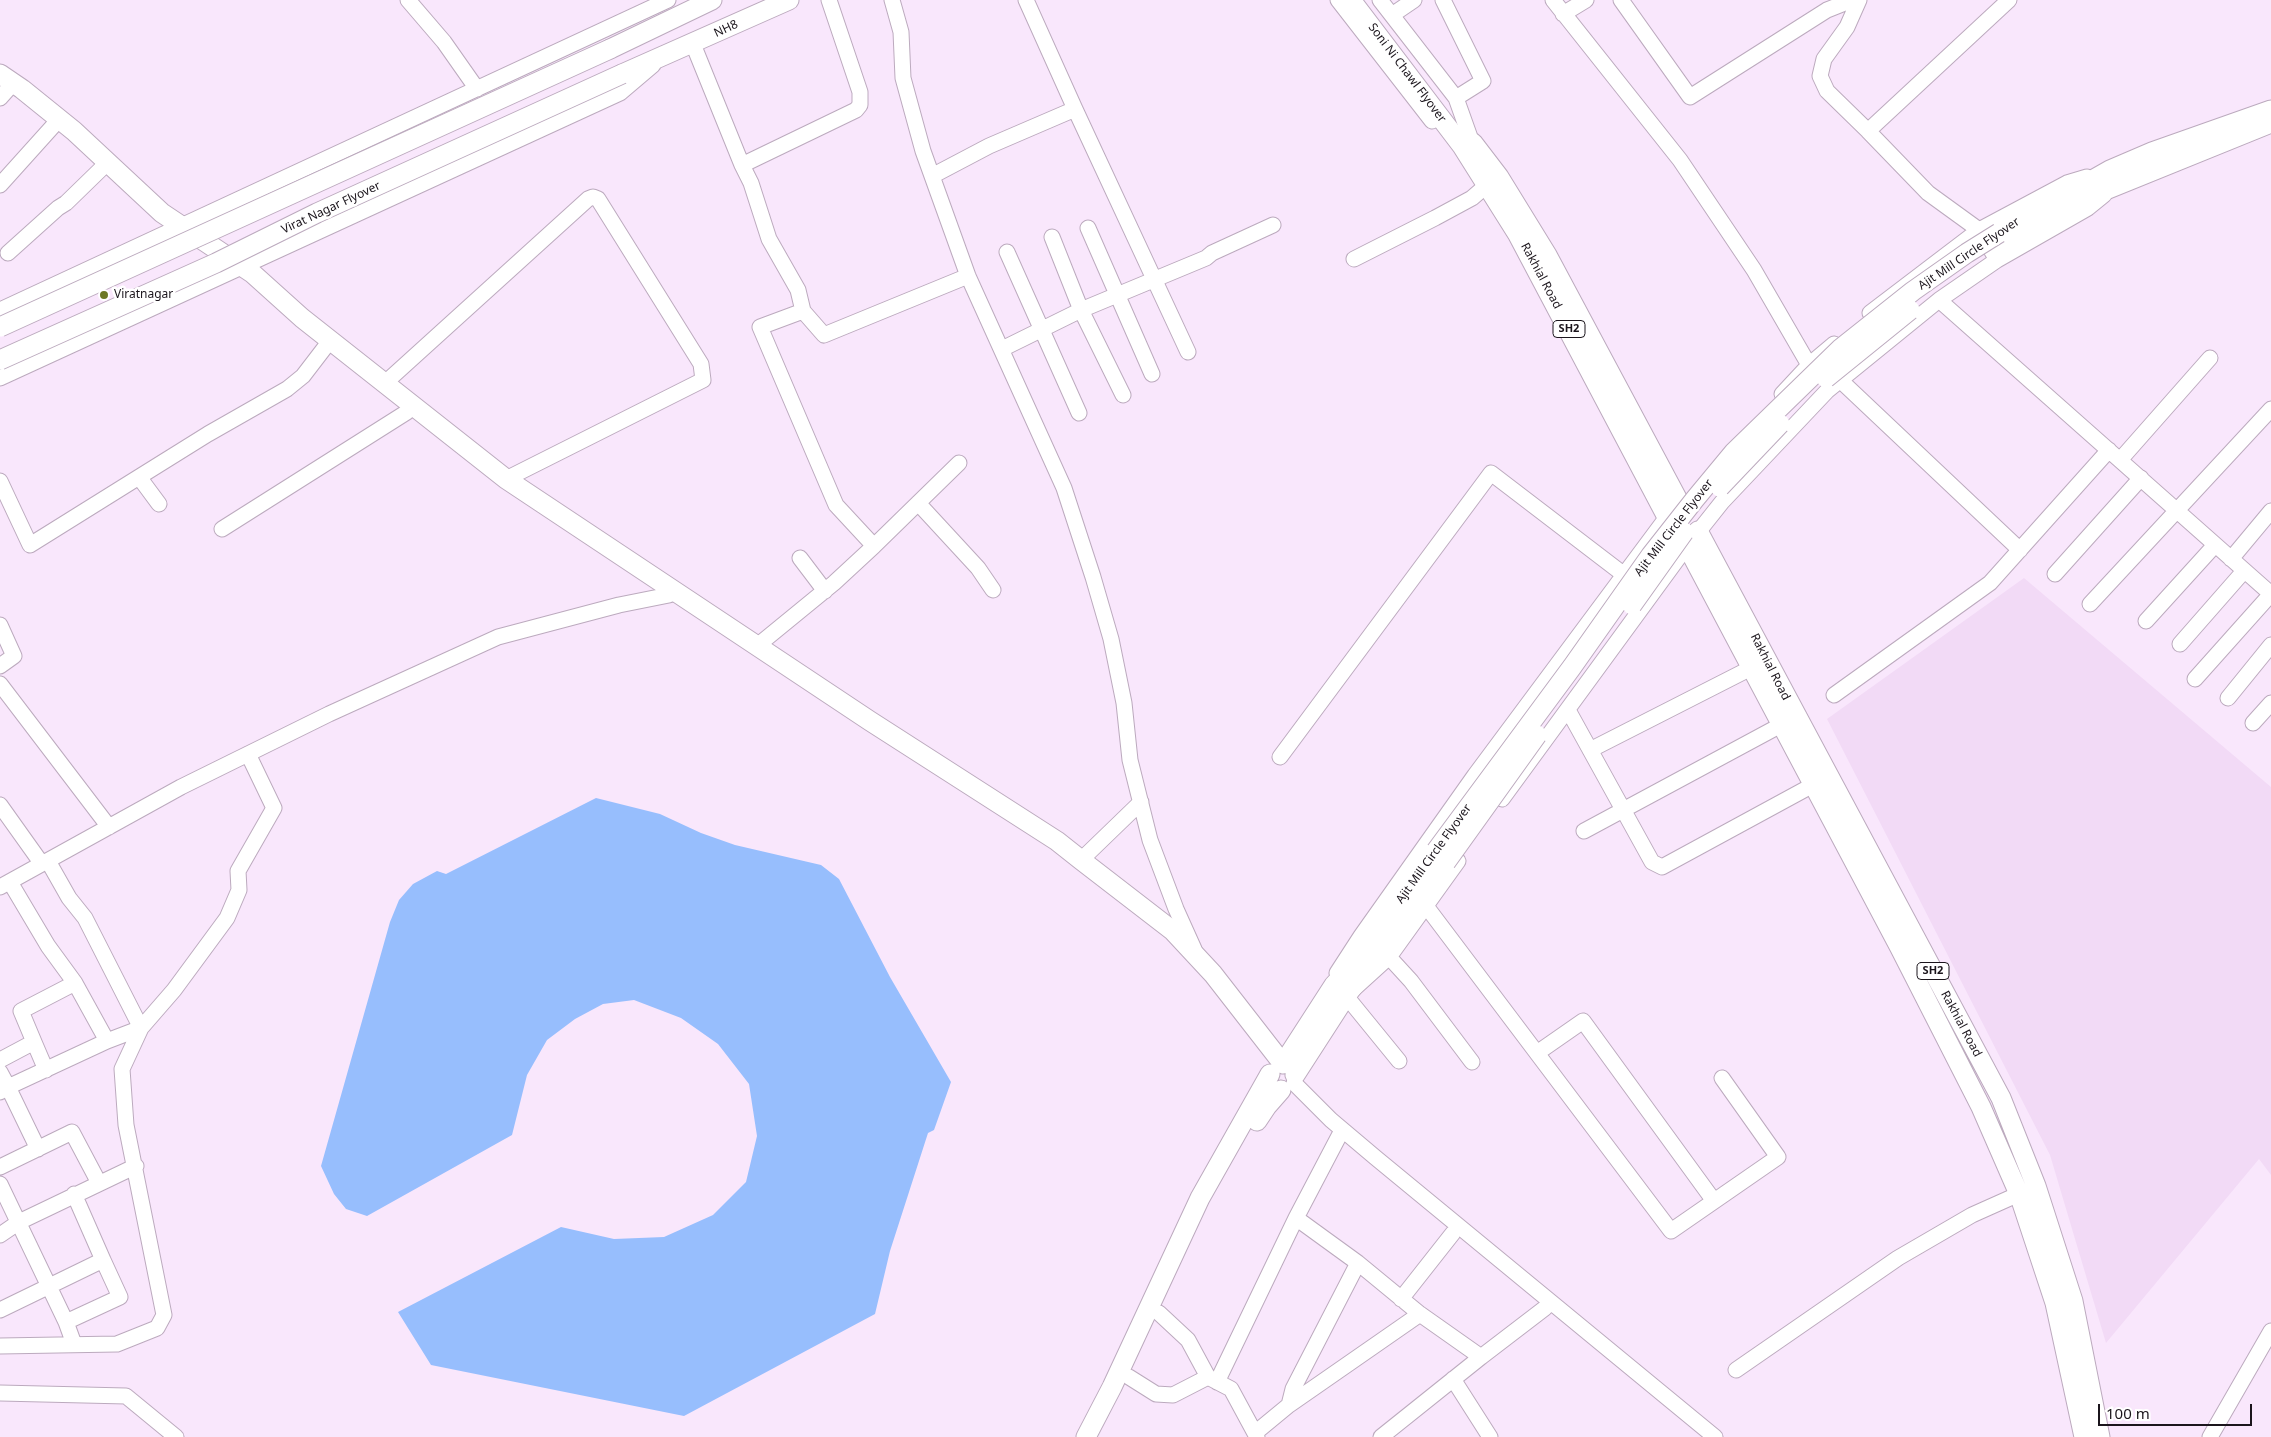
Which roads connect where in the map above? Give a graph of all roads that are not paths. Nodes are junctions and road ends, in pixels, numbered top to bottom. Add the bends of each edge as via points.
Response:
1 (408, 0) edge
2 (666, 0) edge
3 (712, 0) edge
4 (789, 0) edge
5 (829, 0) edge
6 (892, 0) edge
7 (1026, 0) edge
8 (1338, 0) edge
9 (1351, 0) edge
10 (1366, 0) edge
11 (1380, 0) edge
12 (1414, 0) edge
13 (1443, 0) edge
14 (1553, 0) edge
15 (1586, 0) edge
16 (1621, 0) edge
17 (1852, 0) edge
18 (1860, 0) edge
19 (2009, 0) edge
20 (642, 5) edge
21 (1824, 5) edge
22 (1563, 14) junction
23 (1392, 15) junction
24 (625, 20) junction
25 (633, 38) junction
26 (694, 44) junction
27 (662, 57) junction
28 (2, 87) edge
29 (477, 89) junction
30 (1448, 106) junction
31 (1075, 109) junction
32 (2271, 110) edge
33 (2271, 123) edge
34 (54, 125) junction
35 (1868, 131) junction
36 (1467, 143) junction
37 (742, 164) junction
38 (102, 168) junction
39 (932, 176) junction
40 (2114, 177) junction
41 (0, 185) edge
42 (1487, 185) junction
43 (1273, 225) dead end
44 (176, 228) junction
45 (1088, 228) dead end
46 (1980, 230) junction
47 (1052, 237) dead end
48 (2000, 246) junction
49 (1007, 252) dead end
50 (8, 253) dead end
51 (1354, 258) dead end
52 (240, 268) junction
53 (968, 276) junction
54 (1155, 279) junction
55 (1116, 295) junction
56 (1939, 300) junction
57 (0, 310) edge
58 (1081, 310) junction
59 (803, 311) junction
60 (0, 327) edge
61 (1041, 328) junction
62 (326, 346) junction
63 (1002, 349) junction
64 (1188, 352) dead end
65 (2210, 358) dead end
66 (0, 360) edge
67 (1809, 365) junction
68 (1152, 374) dead end
69 (0, 378) edge
70 (1840, 380) junction
71 (385, 383) junction
72 (1123, 395) dead end
73 (2271, 409) edge
74 (407, 412) junction
75 (1079, 413) dead end
76 (2115, 455) junction
77 (959, 463) dead end
78 (139, 477) junction
79 (2141, 478) junction
80 (506, 479) junction
81 (0, 481) edge
82 (1679, 502) junction
83 (918, 503) junction
84 (159, 504) dead end
85 (2176, 510) junction
86 (2271, 511) edge
87 (1667, 516) junction
88 (222, 529) dead end
89 (1698, 531) junction
90 (2215, 545) junction
91 (874, 546) junction
92 (1687, 546) junction
93 (2020, 550) junction
94 (800, 558) dead end
95 (2231, 559) junction
96 (2244, 571) junction
97 (1623, 574) junction
98 (2055, 574) dead end
99 (993, 590) dead end
100 (825, 591) junction
101 (670, 592) junction
102 (2271, 594) edge
103 (2090, 604) dead end
104 (2146, 621) dead end
105 (0, 625) edge
106 (2180, 644) dead end
107 (2271, 645) edge
108 (757, 646) junction
109 (0, 666) edge
110 (1751, 668) junction
111 (2195, 678) dead end
112 (0, 684) edge
113 (1834, 695) dead end
114 (2228, 698) dead end
115 (2271, 703) edge
116 (1568, 710) junction
117 (2252, 723) dead end
118 (1781, 725) junction
119 (1590, 750) junction
120 (248, 754) junction
121 (1280, 757) dead end
122 (1814, 785) junction
123 (1141, 802) junction
124 (0, 805) edge
125 (1623, 809) junction
126 (109, 827) junction
127 (1584, 831) dead end
128 (1081, 860) junction
129 (45, 862) junction
130 (5, 884) edge
131 (1426, 906) junction
132 (1389, 957) junction
133 (1196, 960) junction
134 (75, 983) junction
135 (1340, 990) junction
136 (141, 1028) junction
137 (107, 1041) junction
138 (34, 1042) junction
139 (1537, 1053) junction
140 (0, 1060) edge
141 (1400, 1061) dead end
142 (1472, 1062) dead end
143 (46, 1070) junction
144 (0, 1072) edge
145 (1283, 1078) junction
146 (1722, 1078) dead end
147 (4, 1090) edge
148 (1339, 1136) junction
149 (38, 1149) junction
150 (136, 1166) junction
151 (0, 1167) edge
152 (99, 1182) junction
153 (0, 1184) edge
154 (74, 1194) junction
155 (2019, 1194) junction
156 (1714, 1201) junction
157 (1296, 1218) junction
158 (18, 1222) junction
159 (1453, 1233) junction
160 (0, 1235) edge
161 (103, 1260) junction
162 (1358, 1263) junction
163 (50, 1286) junction
164 (1401, 1299) junction
165 (1545, 1308) junction
166 (0, 1310) edge
167 (1159, 1313) junction
168 (1420, 1314) junction
169 (66, 1322) junction
170 (2271, 1331) edge
171 (74, 1344) junction
172 (0, 1346) edge
173 (1481, 1357) junction
174 (1736, 1370) dead end
175 (1129, 1378) junction
176 (1454, 1379) junction
177 (1213, 1380) junction
178 (0, 1393) edge
179 (1289, 1405) junction
180 (1395, 1432) edge
181 (1256, 1435) edge
182 (176, 1437) edge
183 (1086, 1437) edge
184 (1099, 1437) edge
185 (1381, 1437) edge
186 (1490, 1437) edge
187 (1704, 1437) edge
188 (1715, 1437) edge
189 (2084, 1437) edge
190 (2100, 1437) edge
191 (2210, 1437) edge

1 - 29 street via 444,42
2 - 20 street
3 - 25 main road
4 - 26 main road, NH8
5 - 37 street via 860,92 860,105 856,110
6 - 39 street via 900,32 903,78
7 - 31 street
8 - 36 street via 1430,120
9 - 30 main road, Soni Ni Chawl Flyover / SH2
10 - 30 main road, Soni Ni Chawl Flyover / SH2
11 - 23 street
12 - 23 street
13 - 30 street via 1484,81
14 - 22 street
15 - 22 street
16 - 21 street via 1690,97
17 - 21 street
18 - 35 street via 1847,27 1824,59 1820,76 1827,91
19 - 35 street
20 - 24 street
22 - 67 street via 1680,160 1754,270
23 - 30 street
24 - 25 street
24 - 29 street
25 - 60 main road, bridge
26 - 27 main road, NH8
26 - 37 street
27 - 52 street via 620,93
27 - 66 main road, Virat Nagar Flyover, bridge
28 - 34 main road
28 - 44 main road via 22,89 74,131
29 - 44 street
30 - 36 main road, Soni Ni Chawl Flyover / SH2
31 - 39 street via 989,146
31 - 54 street
32 - 40 main road via 2152,152
33 - 40 main road
34 - 38 main road
34 - 41 street
35 - 46 street via 1928,193
36 - 42 main road, Rakhial Road / SH2
36 - 82 main road, Rakhial Road / SH2 via 1499,177 1547,255
37 - 59 street via 752,182 769,239 798,290
38 - 44 main road via 156,219
38 - 50 street
39 - 53 street
40 - 46 street via 2067,183
40 - 48 main road, Ajit Mill Circle Flyover via 2086,198
42 - 51 street via 1472,198
42 - 87 main road, Rakhial Road / SH2 via 1535,262
43 - 54 street
44 - 52 main road
44 - 57 street
45 - 55 street
46 - 48 street
46 - 67 street via 1892,296
47 - 58 street
48 - 56 street
48 - 135 main road, Ajit Mill Circle Flyover, bridge via 1957,275 1833,372 1719,488
49 - 61 street
52 - 62 main road
52 - 69 street
52 - 71 main road
53 - 59 street via 824,335
53 - 63 street
54 - 55 street
54 - 64 street
55 - 58 street
55 - 68 street
56 - 70 street
56 - 76 street
58 - 61 street
58 - 72 street
59 - 91 street via 760,327 836,504
61 - 63 street
61 - 75 street
62 - 74 main road
62 - 78 street via 303,376 287,389
63 - 123 street via 1064,488 1093,577 1111,639 1124,703 1130,760
65 - 76 street
67 - 82 street
70 - 89 street via 1827,390
70 - 93 street
71 - 80 main road
71 - 80 street via 588,199 598,199 701,364 704,380
73 - 85 street
74 - 88 street
74 - 101 main road via 502,485
76 - 79 street
76 - 93 street
77 - 83 street
78 - 81 street via 30,545
78 - 84 street
79 - 85 street
79 - 98 street
80 - 101 main road
82 - 87 street
82 - 89 street
83 - 91 street
83 - 99 street via 978,568
85 - 90 street
85 - 103 street
86 - 95 street
87 - 92 street
87 - 97 street
89 - 92 street
89 - 190 main road, Rakhial Road / SH2 via 2001,1098 2036,1186 2073,1301
90 - 95 street
90 - 104 street
91 - 100 street
92 - 110 main road, Rakhial Road / SH2
92 - 116 street
93 - 113 street via 1990,583
94 - 100 street
95 - 96 street
96 - 102 street
96 - 106 street
97 - 121 street via 1491,473
97 - 135 street via 1361,936 1337,972
100 - 108 street
101 - 108 main road
101 - 120 street via 498,637
101 - 133 main road via 867,727 1052,847
102 - 111 street
105 - 109 street via 14,656
107 - 114 street
108 - 128 main road
110 - 118 main road, Rakhial Road / SH2
110 - 119 street
112 - 126 street
115 - 117 street
116 - 119 street
116 - 131 street
118 - 122 main road, Rakhial Road / SH2
118 - 125 street
119 - 125 street
120 - 126 street
120 - 136 street via 274,808 238,871 239,890 227,918 174,990
122 - 125 street via 1662,867 1652,862
122 - 155 main road, Rakhial Road / SH2 via 1981,1107
123 - 128 street
123 - 133 street via 1150,840
124 - 129 street
125 - 127 street
126 - 129 street
128 - 133 main road via 1173,931
129 - 130 street
129 - 136 street via 85,918
130 - 134 street
131 - 132 street
131 - 139 street
132 - 135 street
132 - 142 street
133 - 145 main road
134 - 137 street
134 - 138 street via 21,1011
135 - 141 street
135 - 145 main road, Ajit Mill Circle Flyover
136 - 137 street
136 - 150 street via 122,1069 126,1126
137 - 143 street
138 - 140 street
138 - 143 street
139 - 156 street via 1670,1231
139 - 156 street via 1583,1021
143 - 147 street
144 - 147 street
145 - 148 street
145 - 167 main road via 1224,1179
145 - 183 main road via 1200,1198
145 - 188 street via 1405,1183
146 - 156 street via 1778,1157
147 - 149 street
148 - 157 street
148 - 159 street
149 - 151 street
149 - 152 street via 72,1132
150 - 152 street
150 - 171 street via 164,1315 157,1328 117,1344
152 - 154 street
153 - 158 street
154 - 158 street
154 - 161 street
155 - 174 street via 1972,1215 1898,1258
155 - 189 main road, Rakhial Road / SH2 via 2055,1302
157 - 162 street
157 - 177 street
158 - 160 street
158 - 163 street
159 - 164 street
159 - 165 street
161 - 163 street
161 - 169 street via 120,1297
162 - 164 street
162 - 179 street
163 - 166 street
163 - 169 street
164 - 168 street
165 - 173 street
165 - 187 street
167 - 175 main road
167 - 177 street via 1188,1340
168 - 173 street
168 - 179 street
169 - 171 street
170 - 191 street
171 - 172 street
173 - 176 street
175 - 177 street via 1156,1394 1173,1395
175 - 184 main road
176 - 180 street
176 - 186 street
177 - 181 street via 1231,1389
178 - 182 street via 126,1396
179 - 181 street
180 - 185 street

